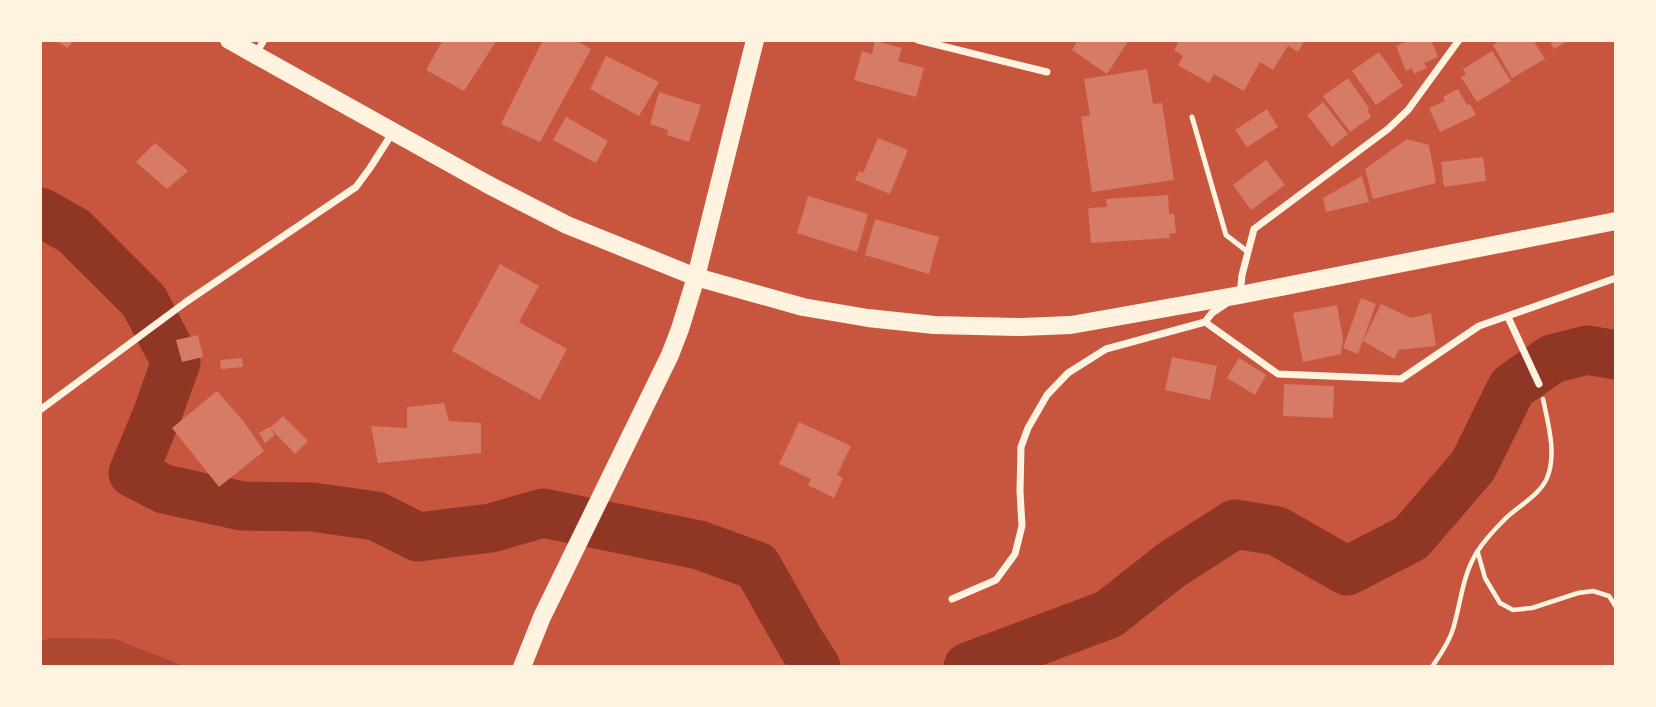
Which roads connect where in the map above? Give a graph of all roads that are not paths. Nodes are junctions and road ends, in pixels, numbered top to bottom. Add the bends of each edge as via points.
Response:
1 (229, 40) edge
2 (755, 40) edge
3 (918, 40) edge
4 (1459, 40) edge
5 (259, 48) edge
6 (1047, 72) dead end
7 (1192, 117) dead end
8 (393, 132) junction
9 (1616, 221) edge
10 (1248, 252) junction
11 (696, 277) junction
12 (1616, 278) edge
13 (1240, 295) junction
14 (1508, 317) junction
15 (1205, 322) junction
16 (1539, 384) road end
17 (40, 410) edge
18 (952, 599) dead end
19 (522, 667) edge

1 - 5 main road
2 - 11 main road
3 - 6 street
4 - 10 street via 1408,110 1254,229
5 - 8 main road
7 - 10 lane via 1226,235
8 - 11 main road via 567,225
8 - 17 street via 356,187 186,302
9 - 13 main road
10 - 13 street
11 - 13 main road via 803,307 934,326 1071,325
11 - 19 main road via 670,355
12 - 14 street
13 - 15 street
14 - 15 street via 1479,326 1401,379 1278,374
14 - 16 street
15 - 18 street via 1106,349 1068,373 1047,395 1021,447 1022,526 1015,554 996,580

